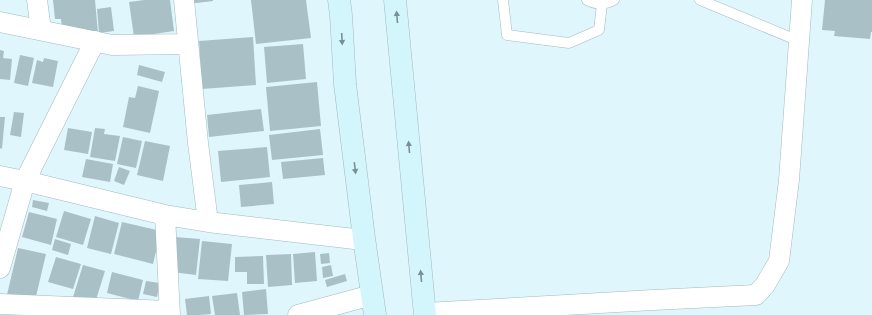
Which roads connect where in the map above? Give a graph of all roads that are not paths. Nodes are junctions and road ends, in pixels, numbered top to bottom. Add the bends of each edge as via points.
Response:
1 (37, 0) edge
2 (184, 0) edge
3 (339, 0) edge
4 (395, 0) edge
5 (502, 0) edge
6 (587, 0) edge
7 (614, 0) edge
8 (700, 0) edge
9 (802, 0) edge
10 (602, 4) junction
11 (0, 22) edge
12 (41, 30) junction
13 (799, 40) junction
14 (95, 41) junction
15 (188, 44) junction
16 (0, 176) edge
17 (25, 181) junction
18 (165, 215) junction
19 (208, 222) junction
20 (364, 238) junction
21 (0, 268) edge
22 (0, 304) edge
23 (374, 305) edge
24 (169, 313) edge
25 (425, 314) edge
26 (298, 315) edge

1 - 12 street
2 - 15 street
3 -> 20 main road via 345,84
25 -> 4 main road
5 - 10 lane via 507,35 569,43 599,30
6 - 10 lane
7 - 10 lane
8 - 13 lane
9 - 13 street
11 - 12 street
12 - 14 street
13 - 25 street via 789,180 780,261 756,295
14 - 15 street via 112,45
14 - 17 street
15 - 19 street
16 - 17 street
17 - 18 street
17 - 21 street
18 - 19 street
18 - 24 street
19 - 20 street via 363,240
20 - 23 main road
22 - 24 street
23 - 26 street

